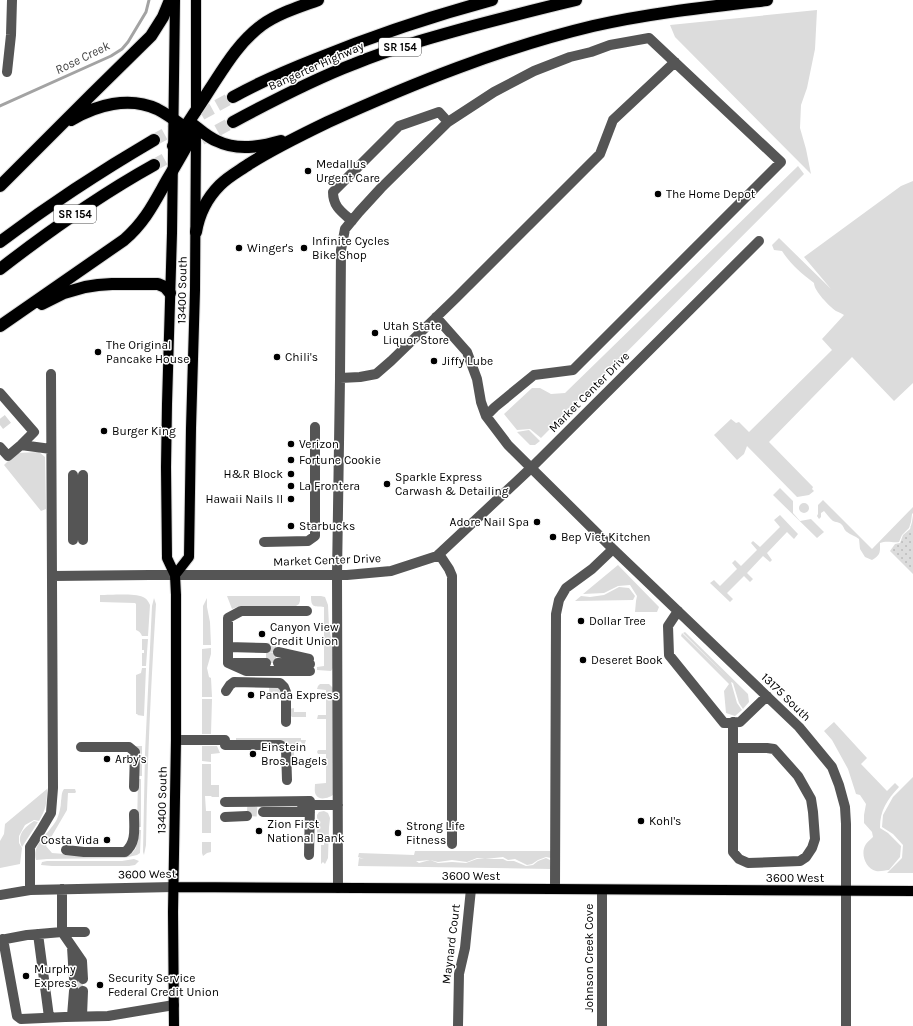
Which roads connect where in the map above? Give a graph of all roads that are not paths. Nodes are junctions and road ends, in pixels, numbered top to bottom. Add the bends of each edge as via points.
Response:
1 (12, 0) edge
2 (170, 0) edge
3 (175, 0) edge
4 (196, 0) edge
5 (318, 0) edge
6 (492, 0) edge
7 (576, 0) edge
8 (767, 0) edge
9 (675, 62) junction
10 (7, 72) dead end
11 (233, 97) tunnel mouth
12 (196, 110) junction
13 (174, 115) junction
14 (233, 122) tunnel mouth
15 (448, 122) junction
16 (193, 129) junction
17 (55, 131) junction
18 (301, 134) junction
19 (154, 140) tunnel mouth
20 (173, 146) junction
21 (154, 165) tunnel mouth
22 (173, 170) junction
23 (0, 186) edge
24 (352, 221) junction
25 (196, 232) junction
26 (759, 241) dead end
27 (0, 242) edge
28 (0, 269) edge
29 (170, 293) junction
30 (13, 316) junction
31 (436, 316) junction
32 (0, 326) edge
33 (51, 374) dead end
34 (340, 378) junction
35 (2, 399) edge
36 (486, 416) junction
37 (315, 427) dead end
38 (21, 445) junction
39 (0, 447) edge
40 (51, 449) junction
41 (531, 468) junction
42 (75, 475) dead end
43 (76, 540) dead end
44 (264, 542) dead end
45 (613, 549) junction
46 (440, 554) junction
47 (175, 575) junction
48 (337, 575) junction
49 (52, 576) junction
50 (678, 611) junction
51 (307, 612) dead end
52 (228, 655) junction
53 (310, 665) junction
54 (226, 691) dead end
55 (767, 696) junction
56 (286, 722) dead end
57 (733, 722) junction
58 (176, 740) junction
59 (81, 747) dead end
60 (733, 748) junction
61 (287, 780) dead end
62 (134, 787) dead end
63 (338, 805) junction
64 (310, 808) junction
65 (247, 811) tunnel mouth
66 (263, 811) tunnel mouth
67 (134, 814) dead end
68 (452, 844) dead end
69 (66, 850) dead end
70 (309, 855) dead end
71 (174, 886) junction
72 (338, 888) junction
73 (62, 889) junction
74 (471, 889) junction
75 (555, 889) junction
76 (30, 890) junction
77 (602, 890) junction
78 (846, 891) junction
79 (913, 892) edge
80 (0, 895) edge
81 (62, 932) junction
82 (85, 932) dead end
83 (38, 934) junction
84 (2, 940) edge
85 (78, 979) tunnel mouth
86 (78, 991) tunnel mouth
87 (174, 1005) junction
88 (77, 1016) junction
89 (50, 1017) junction
90 (174, 1026) edge
91 (458, 1026) edge
92 (602, 1026) edge
93 (846, 1026) edge

1 - 10 street
2 - 17 highway via 151,36
3 - 13 main road, 13400 South
4 - 12 main road
5 - 12 highway via 278,16 252,33 230,57
6 - 11 highway, Bangerter Highway / SR 154 via 416,22 334,52
7 - 14 highway, Bangerter Highway / SR 154 via 383,53 302,86
8 - 18 highway via 647,16 539,40 429,78
9 - 15 street via 649,38 610,45 534,71 494,92
9 - 31 street via 613,120 600,154
9 - 36 street via 781,162 574,370 534,375
12 - 16 highway
13 - 16 highway
13 - 17 highway via 148,106 116,103 88,111
13 - 20 main road, 13400 South
15 - 24 street via 381,188
15 - 24 street via 439,112 399,126 332,192 332,200
16 - 18 highway via 223,144 239,147 271,143
16 - 20 highway
16 - 22 highway
16 - 25 main road, 13400 South
17 - 23 highway
18 - 25 highway via 221,184 204,206
19 - 27 highway, SR 154 via 70,192
20 - 22 main road, 13400 South
21 - 28 highway, SR 154 via 89,205
22 - 29 main road, 13400 South
22 - 30 highway via 146,216 133,232
24 - 34 street via 345,229 340,250
25 - 47 main road, 13400 South via 189,557
26 - 41 street, Market Center Drive
29 - 30 highway via 158,284 98,285 64,293
29 - 47 main road, 13400 South via 166,409 167,558
30 - 32 highway
31 - 34 street via 376,374
31 - 36 street via 467,352
33 - 40 street
34 - 48 street
35 - 38 street via 13,415 34,432
36 - 41 street, 13175 South via 508,445
37 - 44 street via 316,536 308,541
38 - 39 street via 8,456
38 - 40 street
40 - 49 street
41 - 45 street, 13175 South
41 - 46 street, Market Center Drive
42 - 43 street
45 - 50 street, 13175 South
45 - 75 street via 566,588 559,600 556,614
46 - 48 street, Market Center Drive via 392,571
46 - 68 street via 452,576
47 - 48 street, Market Center Drive
47 - 49 street, Market Center Drive
47 - 58 main road, 13400 South
48 - 63 street
49 - 76 street via 53,788 51,812 30,846
50 - 55 street, 13175 South
50 - 57 street via 668,626 669,655 724,723
51 - 52 street via 241,611 228,618
52 - 52 street via 266,655
52 - 53 street via 246,671
53 - 53 street via 278,655 292,655
54 - 56 street via 234,682 280,683 286,692
55 - 57 street via 740,722
55 - 78 street, 13175 South via 799,727 832,767 845,806
57 - 60 street
58 - 61 street via 280,745 286,748
58 - 71 main road, 13400 South
59 - 62 street via 129,747 135,752
60 - 60 street via 733,852 739,859 748,862 800,861 806,857 815,839 811,799 798,776 774,749
63 - 64 street
63 - 72 street
64 - 65 street via 225,809
64 - 66 street
64 - 70 street
67 - 69 street via 133,842 126,852
71 - 72 main road, 3600 West
71 - 73 street, 3600 West
71 - 87 main road, 13400 South
72 - 74 main road, 3600 West
73 - 76 street, 3600 West
73 - 81 street
74 - 75 main road, 3600 West
74 - 91 street, Maynard Court via 465,948 459,974
75 - 77 main road, 3600 West
76 - 80 street, 3600 West
77 - 78 main road, 3600 West
77 - 92 street, Johnson Creek Cove
78 - 79 main road, 3600 West
78 - 93 street, 13175 South
81 - 82 street
81 - 83 street
81 - 85 street via 82,961
83 - 84 street
83 - 89 street
84 - 89 street via 17,1016 21,1019
86 - 88 street
87 - 88 street via 108,1016
87 - 90 main road, 13400 South
88 - 89 street

